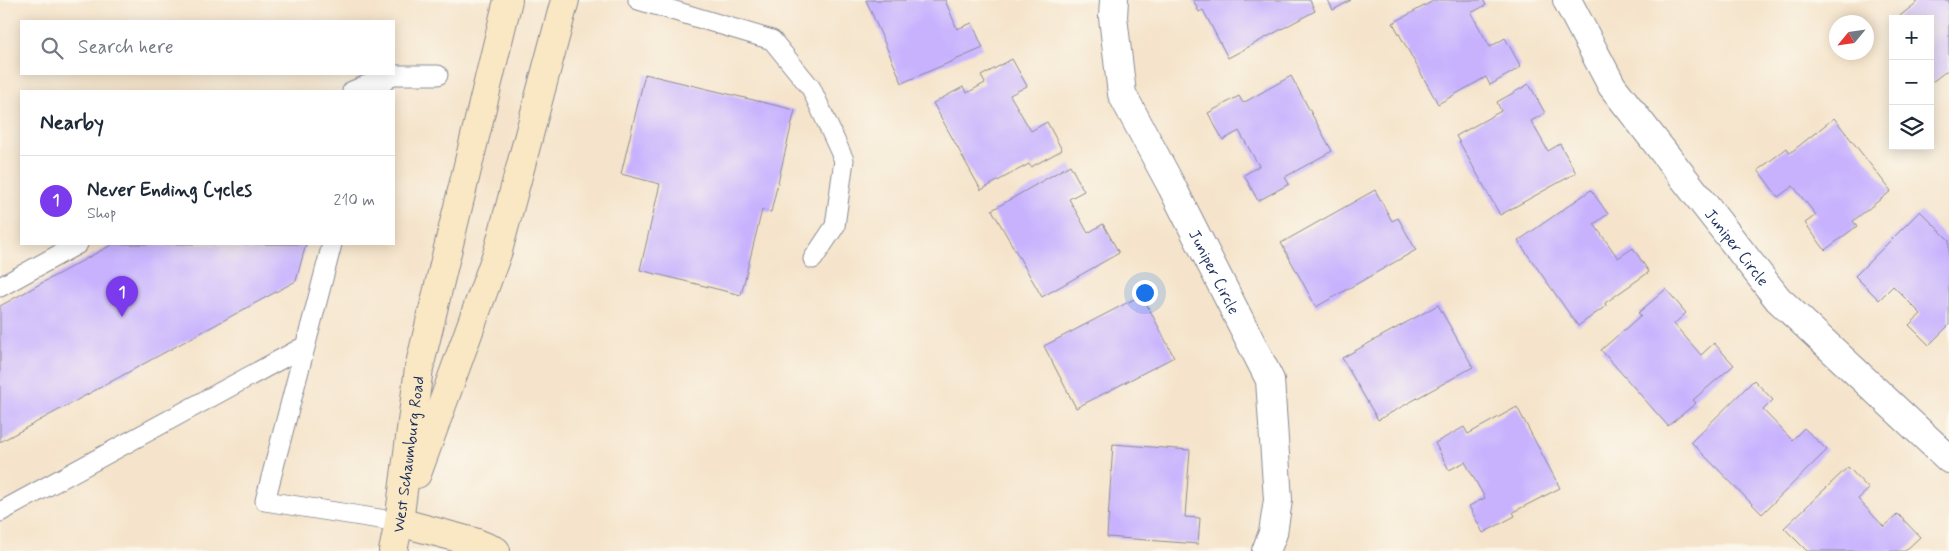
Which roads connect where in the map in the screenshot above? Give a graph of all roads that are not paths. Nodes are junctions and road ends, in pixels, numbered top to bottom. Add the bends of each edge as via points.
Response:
1 (508, 0) edge
2 (565, 0) edge
3 (638, 0) edge
4 (1114, 0) edge
5 (1567, 0) edge
6 (392, 75) junction
7 (438, 75) dead end
8 (354, 90) edge
9 (374, 90) edge
10 (76, 245) edge
11 (332, 245) edge
12 (813, 259) dead end
13 (0, 287) edge
14 (305, 346) junction
15 (1949, 459) edge
16 (0, 512) edge
17 (399, 522) junction
18 (393, 551) edge
19 (496, 551) edge
20 (1266, 551) edge

1 - 17 main road, West Schaumburg Road via 420,368
2 - 17 main road, West Schaumburg Road via 498,251
3 - 12 lane via 772,40 811,88 844,160 834,226
4 - 20 street, Juniper Circle via 1122,94 1270,380 1278,500 1273,533
5 - 15 street, Juniper Circle via 1612,86 1778,299
6 - 7 lane
6 - 8 lane
6 - 9 lane
10 - 13 lane
11 - 14 lane
14 - 16 lane
14 - 17 lane via 265,501
17 - 18 main road
17 - 19 main road

